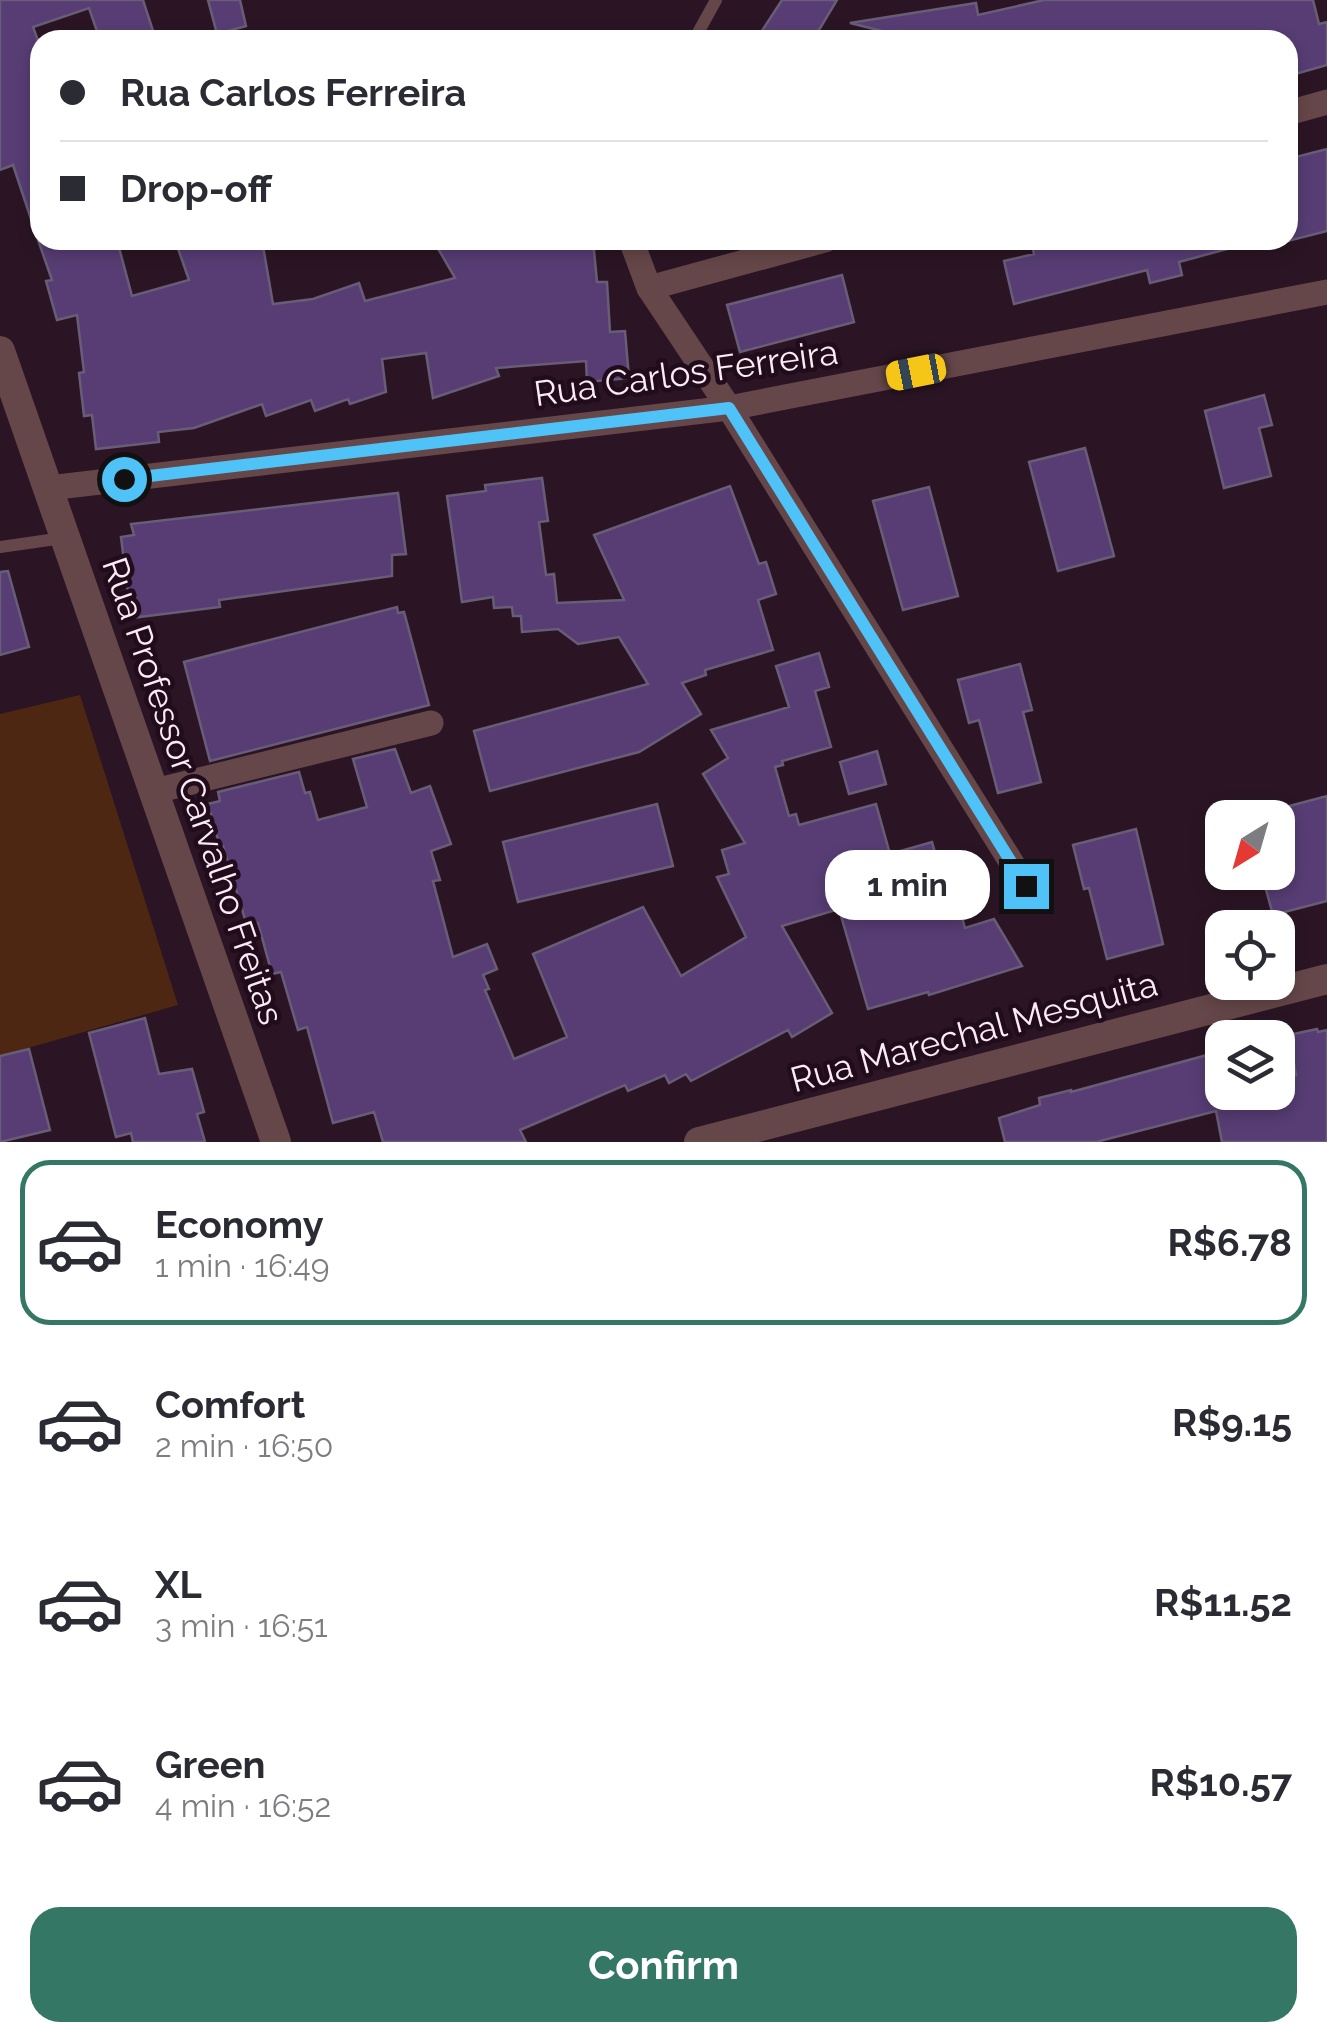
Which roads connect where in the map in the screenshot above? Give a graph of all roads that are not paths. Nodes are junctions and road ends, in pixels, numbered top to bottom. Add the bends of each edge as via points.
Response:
1 (716, 0) edge
2 (700, 30) edge
3 (1327, 102) edge
4 (1298, 110) edge
5 (635, 250) edge
6 (789, 250) edge
7 (649, 288) junction
8 (1327, 292) edge
9 (0, 352) edge
10 (729, 408) junction
11 (49, 488) junction
12 (66, 538) junction
13 (0, 546) edge
14 (431, 723) dead end
15 (156, 791) junction
16 (1026, 886) dead end
17 (1327, 979) edge
18 (276, 1142) edge
19 (698, 1142) edge

1 - 2 lane
3 - 4 street
5 - 7 street
6 - 7 street
7 - 10 street
8 - 10 street, Rua Carlos Ferreira
9 - 11 street, Rua Professor Carvalho Freitas
10 - 11 street, Rua Carlos Ferreira
10 - 16 street
11 - 12 street, Rua Professor Carvalho Freitas
12 - 13 lane
12 - 15 street, Rua Professor Carvalho Freitas
14 - 15 street
15 - 18 street, Rua Professor Carvalho Freitas
17 - 19 street, Rua Marechal Mesquita

